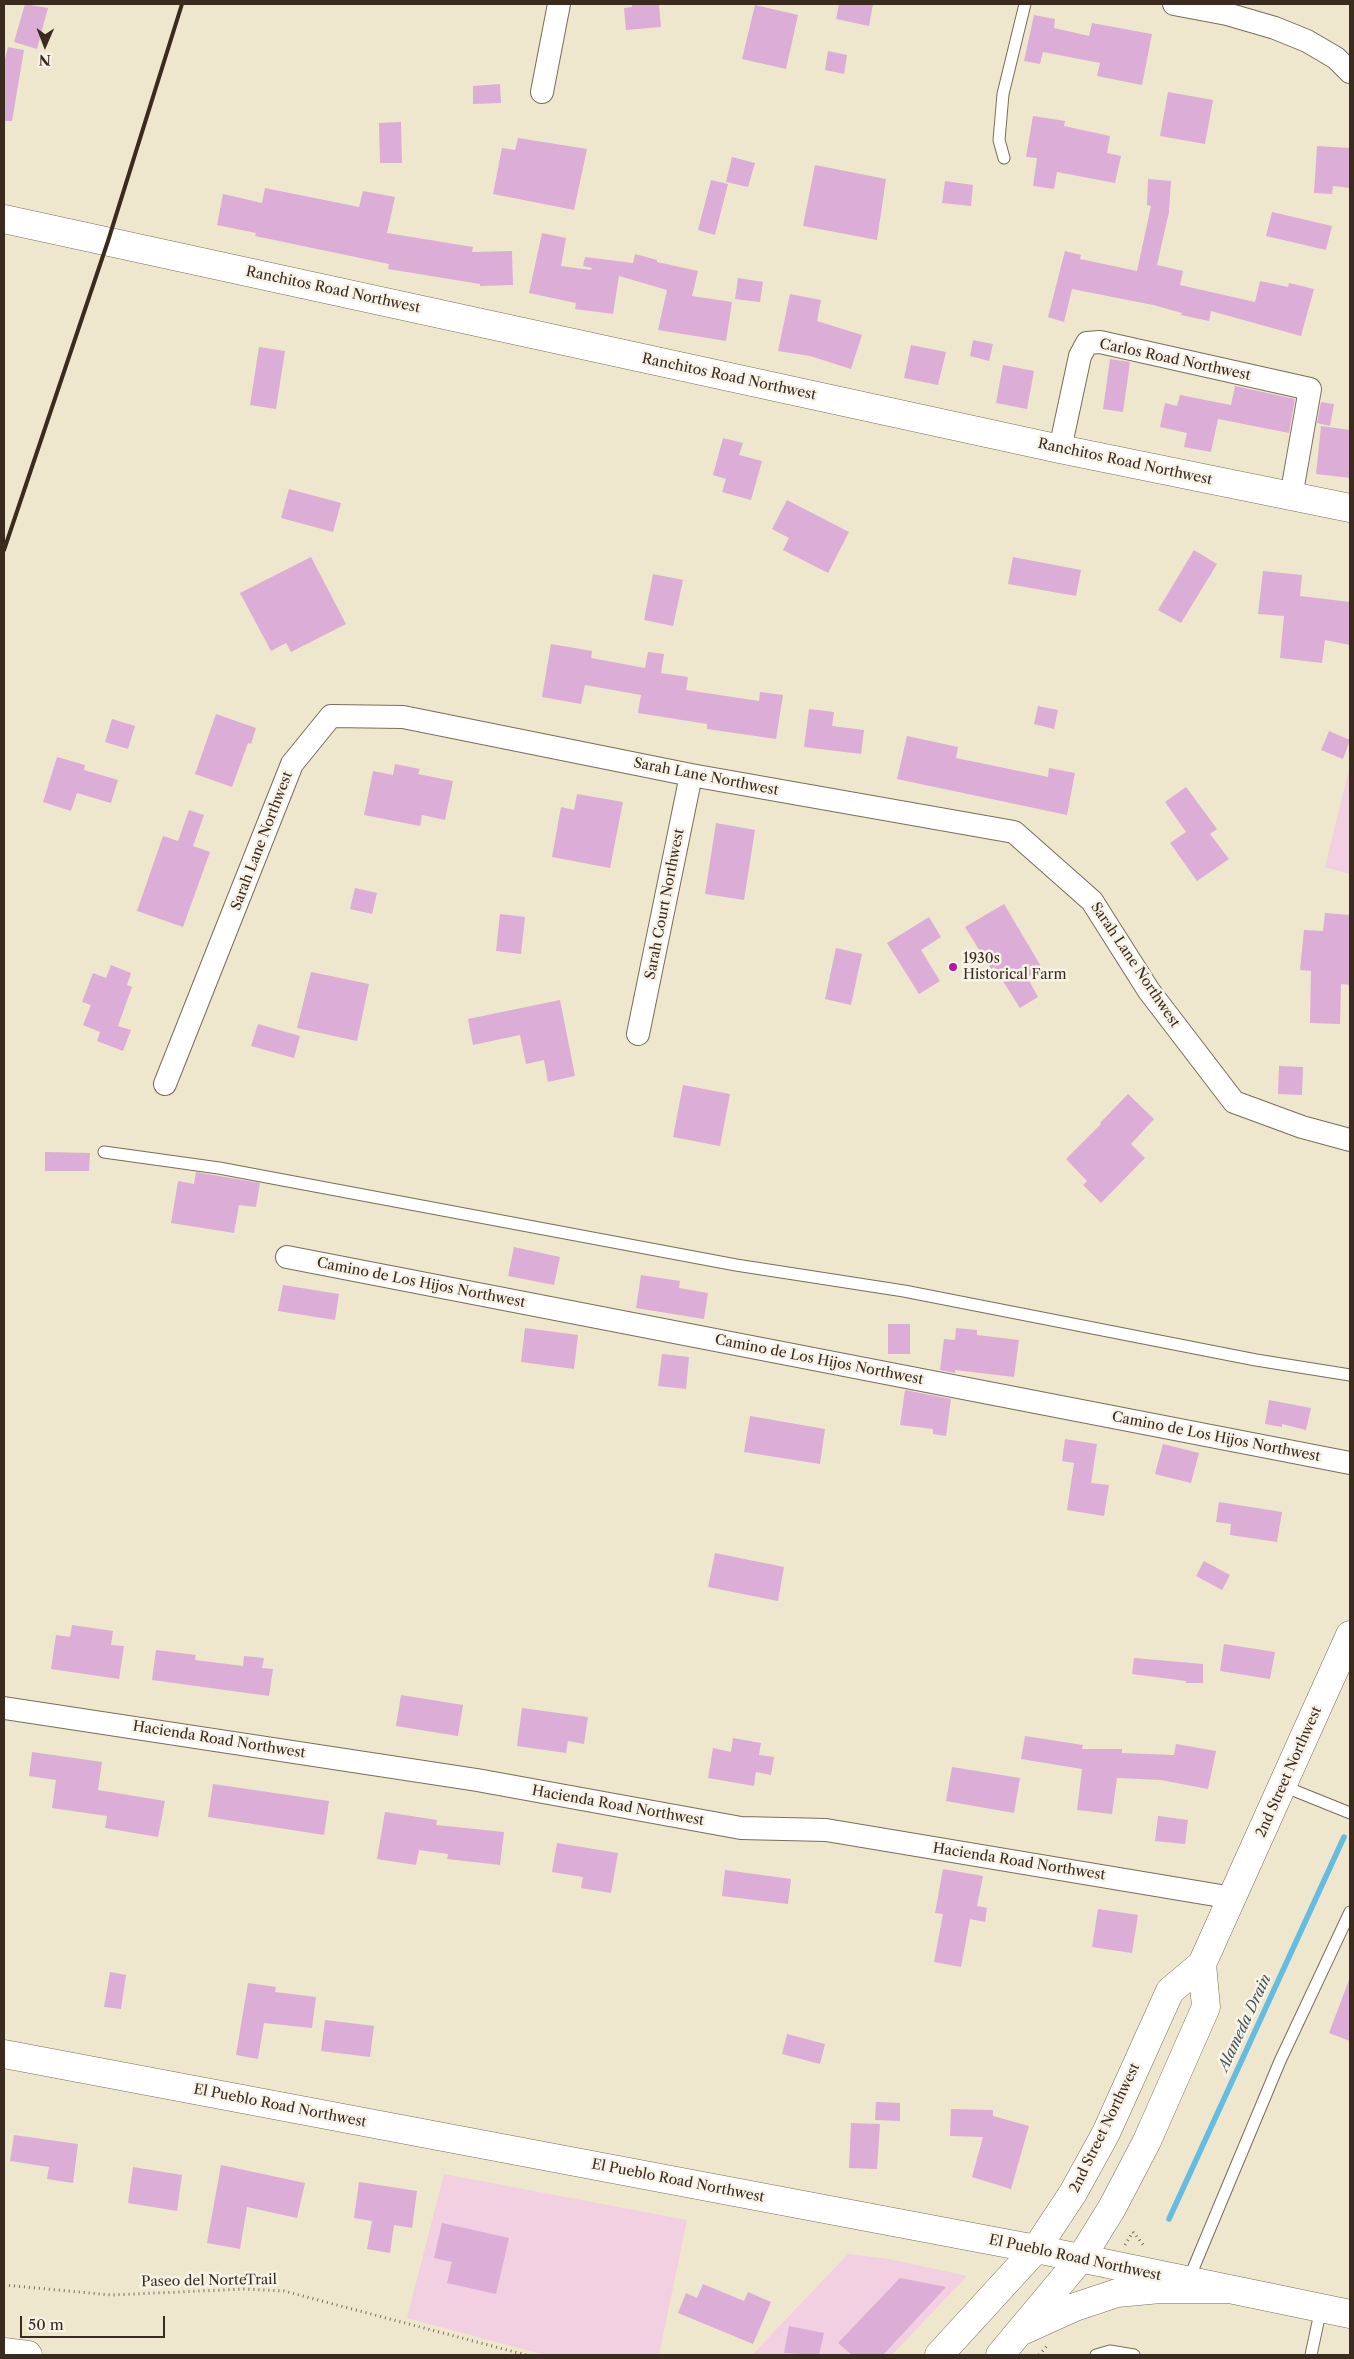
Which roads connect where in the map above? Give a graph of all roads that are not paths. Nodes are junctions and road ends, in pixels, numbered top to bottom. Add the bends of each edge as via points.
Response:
1 (559, 4) edge
2 (1025, 4) edge
3 (1174, 4) edge
4 (1350, 72) edge
5 (542, 92) dead end
6 (1004, 158) dead end
7 (4, 219) edge
8 (1060, 449) junction
9 (1291, 497) junction
10 (1350, 508) edge
11 (691, 775) junction
12 (638, 1034) dead end
13 (165, 1084) dead end
14 (1350, 1140) edge
15 (104, 1152) dead end
16 (287, 1257) dead end
17 (1350, 1376) edge
18 (1350, 1463) edge
19 (1350, 1635) edge
20 (4, 1708) edge
21 (1283, 1786) junction
22 (1350, 1812) edge
23 (1233, 1898) junction
24 (1350, 1912) edge
25 (1202, 1964) junction
26 (4, 2054) edge
27 (1036, 2248) junction
28 (1081, 2258) junction
29 (1188, 2281) junction
30 (1225, 2289) junction
31 (1321, 2308) junction
32 (1350, 2314) edge
33 (1018, 2333) junction
34 (4, 2352) edge
35 (28, 2355) edge
36 (939, 2355) edge
37 (1000, 2355) edge
38 (1096, 2355) edge
39 (1134, 2355) edge
40 (1311, 2355) edge

1 - 5 street
2 - 6 lane via 1003,94 999,140
3 - 4 street via 1227,14 1274,28 1307,41 1336,58
7 - 8 main road, Ranchitos Road Northwest
8 - 9 main road, Ranchitos Road Northwest
8 - 9 street, Carlos Road Northwest via 1080,356 1087,343 1100,342 1310,389
9 - 10 main road, Ranchitos Road Northwest
11 - 12 street, Sarah Court Northwest
11 - 13 street, Sarah Lane Northwest via 403,717 331,716 292,764
11 - 14 street, Sarah Lane Northwest via 1014,832 1092,901 1149,991 1234,1102 1302,1127
15 - 17 lane via 219,1168 727,1263 904,1291
16 - 18 street, Camino de Los Hijos Northwest
19 - 21 main road, 2nd Street Northwest
20 - 23 street, Hacienda Road Northwest via 477,1780 741,1828 826,1830
21 - 22 lane
21 - 23 main road, 2nd Street Northwest
23 - 25 main road, 2nd Street Northwest
24 - 29 lane via 1280,2061
25 - 27 main road, 2nd Street Northwest via 1170,1991 1106,2133 1073,2194
25 - 28 main road via 1206,2007 1148,2141
26 - 27 main road, El Pueblo Road Northwest
27 - 28 main road, El Pueblo Road Northwest
27 - 36 main road, 2nd Street Northwest
28 - 29 main road, El Pueblo Road Northwest
28 - 33 main road
29 - 30 main road, El Pueblo Road Northwest
30 - 31 main road, El Pueblo Road Northwest
30 - 33 main road via 1116,2293 1074,2307
31 - 32 main road, El Pueblo Road Northwest
31 - 40 lane
33 - 37 main road
34 - 35 main road
38 - 39 lane via 1110,2351

